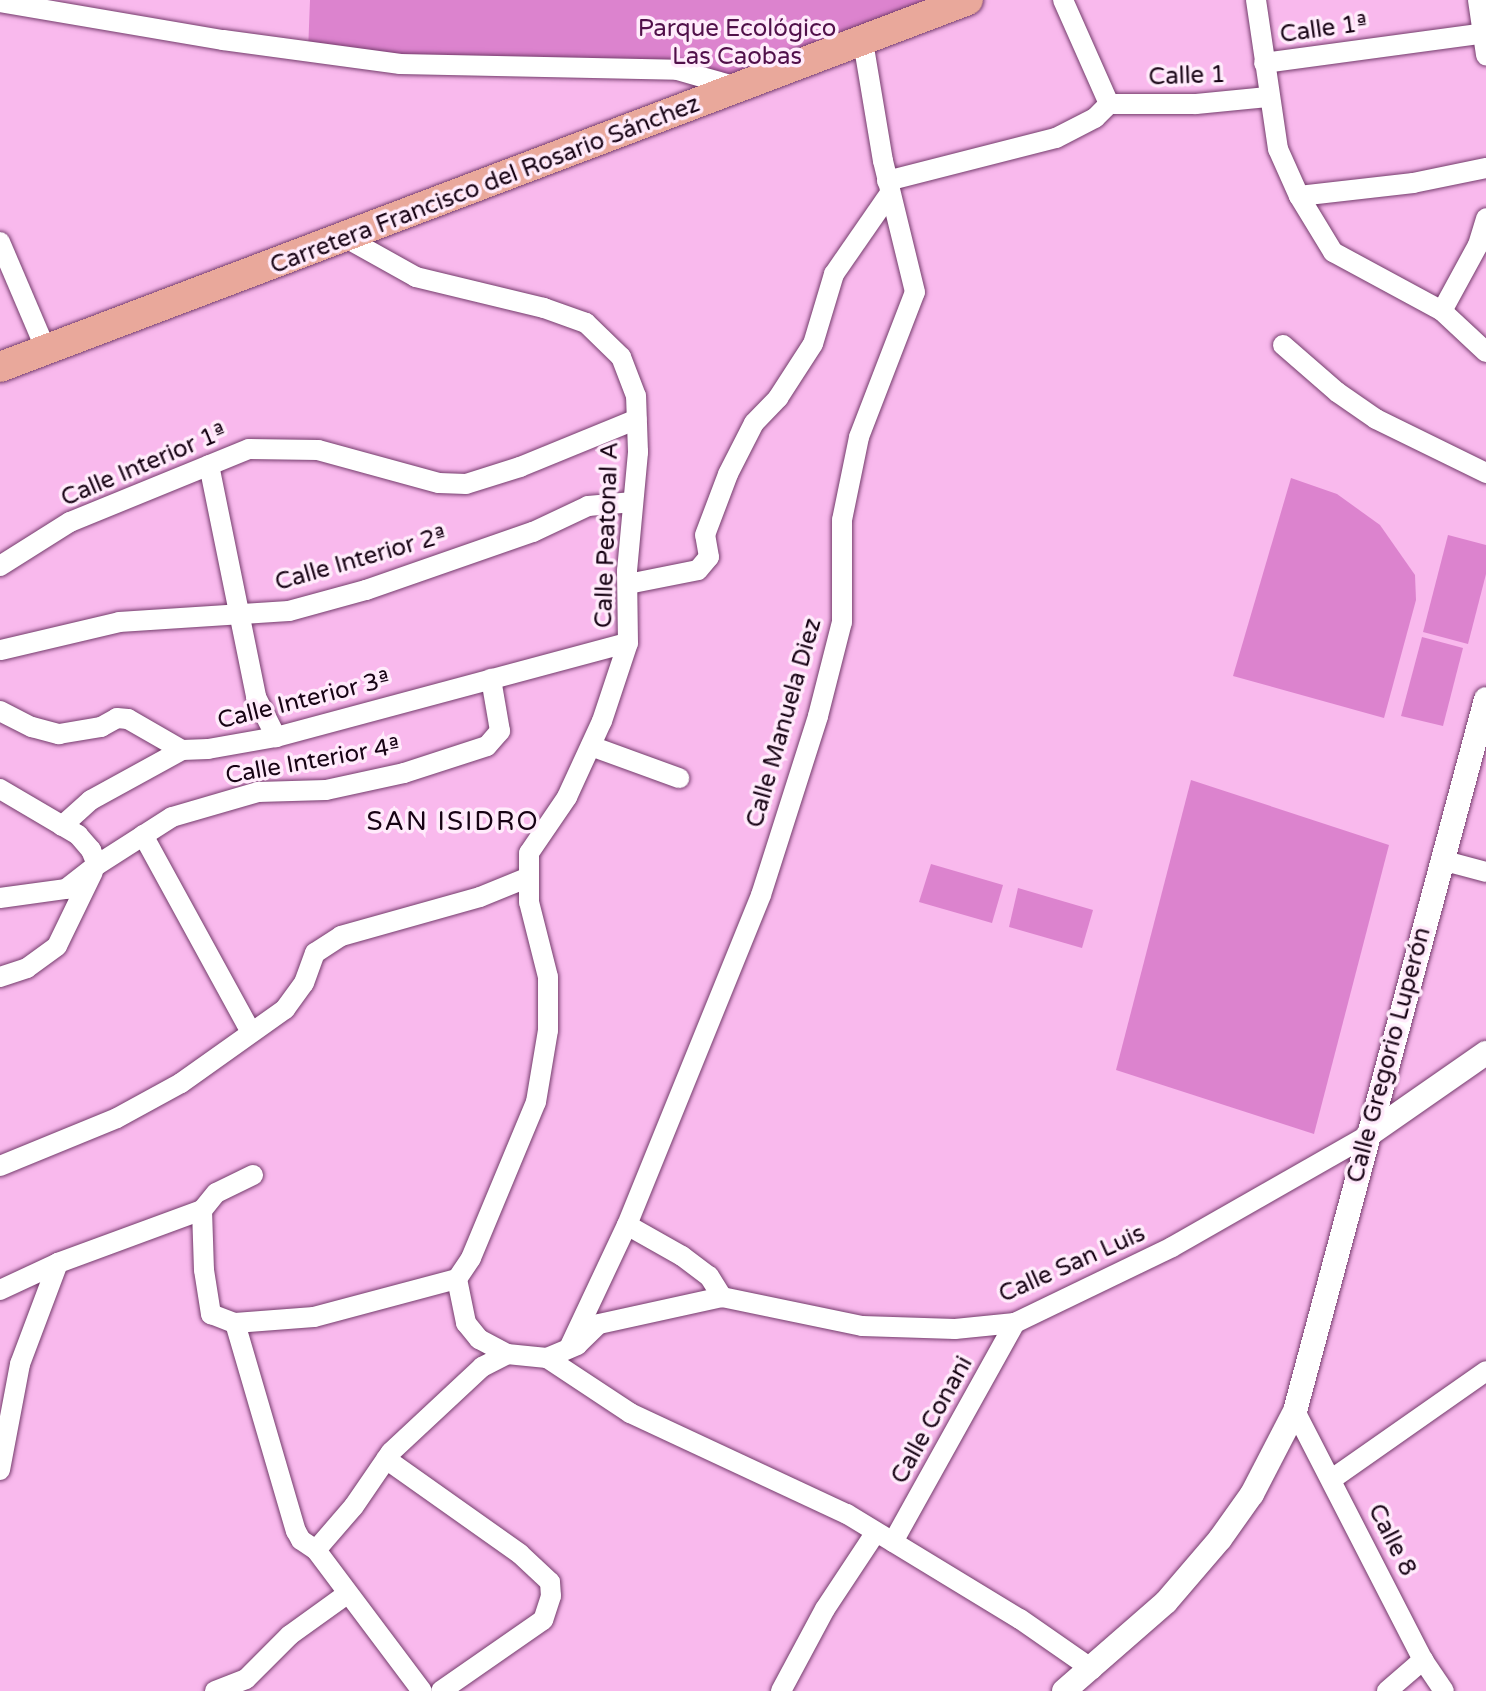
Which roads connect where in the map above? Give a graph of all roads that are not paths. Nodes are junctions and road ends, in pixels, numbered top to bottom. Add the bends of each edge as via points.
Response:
1 (968, 0) edge
2 (1063, 0) edge
3 (1256, 0) edge
4 (1478, 0) edge
5 (0, 2) edge
6 (1484, 33) edge
7 (863, 41) junction
8 (1486, 55) edge
9 (1264, 63) junction
10 (740, 88) junction
11 (1268, 97) junction
12 (1109, 104) junction
13 (1486, 168) edge
14 (888, 187) junction
15 (1299, 196) junction
16 (1486, 218) edge
17 (346, 238) junction
18 (0, 242) edge
19 (1442, 311) junction
20 (1283, 345) dead end
21 (46, 350) junction
22 (1486, 352) edge
23 (0, 367) edge
24 (637, 419) junction
25 (209, 465) junction
26 (1486, 473) edge
27 (633, 502) junction
28 (0, 566) edge
29 (628, 584) junction
30 (239, 614) junction
31 (628, 643) junction
32 (0, 649) edge
33 (491, 679) junction
34 (1486, 699) edge
35 (0, 711) edge
36 (276, 737) junction
37 (591, 746) junction
38 (182, 750) junction
39 (679, 778) dead end
40 (0, 789) edge
41 (62, 826) junction
42 (143, 835) junction
43 (1441, 860) junction
44 (97, 865) junction
45 (1486, 872) edge
46 (529, 877) junction
47 (0, 898) edge
48 (0, 977) edge
49 (251, 1032) junction
50 (1486, 1053) edge
51 (1368, 1135) junction
52 (0, 1166) edge
53 (253, 1175) dead end
54 (202, 1210) junction
55 (627, 1225) junction
56 (58, 1263) junction
57 (457, 1279) junction
58 (0, 1290) edge
59 (722, 1297) junction
60 (235, 1323) junction
61 (1015, 1323) junction
62 (569, 1348) junction
63 (507, 1354) junction
64 (547, 1358) junction
65 (1486, 1371) edge
66 (1295, 1411) junction
67 (386, 1459) junction
68 (0, 1470) edge
69 (1332, 1479) junction
70 (884, 1537) junction
71 (316, 1550) junction
72 (347, 1594) junction
73 (1423, 1660) junction
74 (1092, 1669) junction
75 (215, 1691) edge
76 (422, 1691) edge
77 (441, 1691) edge
78 (781, 1691) edge
79 (1064, 1691) edge
80 (1387, 1691) edge
81 (1444, 1691) edge

1 - 7 main road, Carretera Francisco del Rosario Sánchez
2 - 12 street
3 - 9 street
4 - 6 street
5 - 10 street via 400,64 677,70
6 - 8 street
6 - 9 street, Calle 1ª
7 - 10 main road, Carretera Francisco del Rosario Sánchez
7 - 14 street, Calle Manuela Diez
9 - 11 street
10 - 17 main road, Carretera Francisco del Rosario Sánchez
11 - 12 street, Calle 1
11 - 15 street via 1278,149
12 - 14 street via 1095,118 1056,138
13 - 15 street via 1413,183
14 - 29 street via 834,274 813,344 778,398 754,423 728,474 705,535 709,557 698,570
14 - 55 street, Calle Manuela Diez via 915,292 859,437 842,520 842,622 761,895
15 - 19 street via 1333,252
16 - 19 street via 1478,245
17 - 21 main road, Carretera Francisco del Rosario Sánchez
17 - 24 street, Calle Peatonal A via 416,277 586,323 621,357 636,396
18 - 21 street
19 - 22 street
20 - 26 street via 1376,419
21 - 23 main road, Carretera Francisco del Rosario Sánchez
24 - 25 street, Calle Interior 1ª via 466,484 439,483 318,450 249,449
24 - 27 street, Calle Peatonal A
25 - 28 street, Calle Interior 1ª via 70,522
25 - 30 street
27 - 29 street, Calle Peatonal A
27 - 30 street, Calle Interior 2ª via 588,506 533,532 366,590 289,611
29 - 31 street, Calle Peatonal A
30 - 32 street, Calle Interior 2ª via 119,622
30 - 36 street via 256,697
31 - 33 street, Calle Interior 3ª
31 - 37 street, Calle Peatonal A
33 - 36 street, Calle Interior 3ª
33 - 42 street, Calle Interior 4ª via 500,731 487,746 404,773 326,790 258,792 172,817
34 - 43 street, Calle Gregorio Luperón
35 - 38 street via 59,734 128,719
36 - 38 street, Calle Interior 3ª
37 - 39 street
37 - 46 street, Calle Peatonal A via 567,797 529,853
38 - 41 street via 91,800
40 - 41 street
41 - 44 street via 78,835
42 - 44 street, Calle Interior 4ª
42 - 49 street
43 - 45 street
43 - 51 street, Calle Gregorio Luperón
44 - 47 street, Calle Interior 4ª via 66,889
44 - 48 street via 57,946 27,968
46 - 49 street via 480,897 341,936 315,953 304,983 285,1009
46 - 57 street, Calle Peatonal A via 529,902 548,977 548,1030 536,1102 471,1258
49 - 52 street via 181,1083 117,1118
50 - 51 street
51 - 61 street, Calle San Luis via 1172,1247
51 - 66 street, Calle Gregorio Luperón
53 - 54 street via 216,1193
54 - 56 street
54 - 60 street via 211,1314
55 - 59 street via 709,1276
55 - 62 street, Calle Manuela Diez
56 - 58 street
56 - 68 street via 20,1364
57 - 60 street via 314,1317
57 - 63 street via 466,1323 479,1339
59 - 61 street, Calle San Luis via 862,1326 955,1329
59 - 62 street via 599,1324
60 - 71 street via 296,1531
61 - 70 street, Calle Conani
62 - 64 street
63 - 64 street
63 - 67 street via 482,1367
64 - 70 street via 630,1413 847,1514
65 - 69 street
66 - 69 street, Calle 8
66 - 74 street, Calle Gregorio Luperón via 1252,1494 1220,1539 1166,1602
67 - 71 street
67 - 77 street via 520,1554 550,1582 543,1620
69 - 73 street, Calle 8
70 - 74 street
70 - 78 street, Calle Conani via 825,1609
71 - 72 street
72 - 75 street via 290,1635 246,1679
72 - 76 street
73 - 80 street
73 - 81 street, Calle 8
74 - 79 street, Calle Gregorio Luperón

